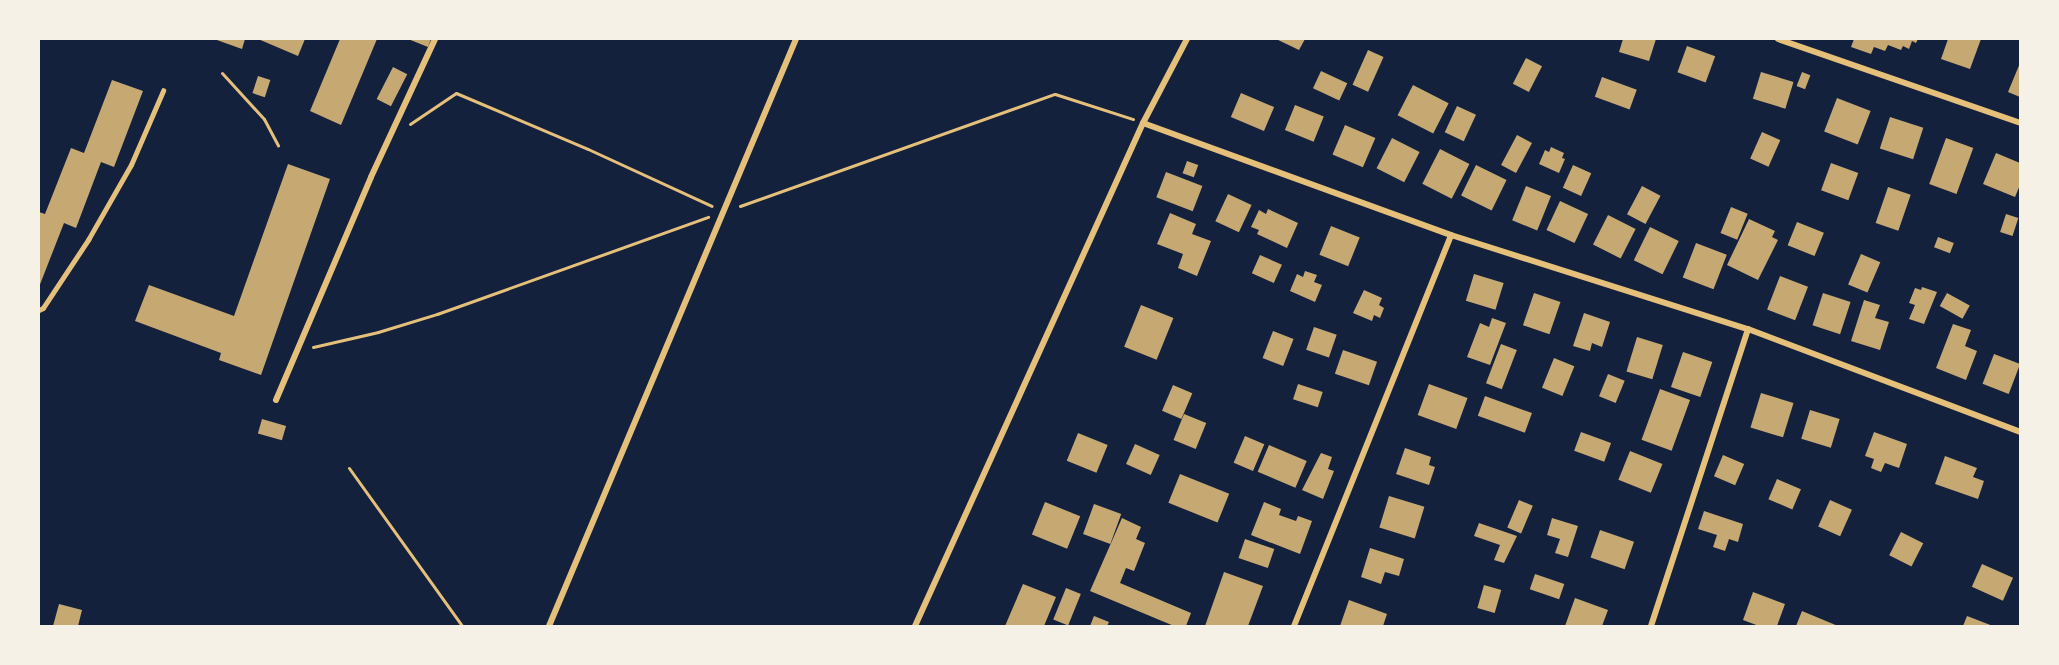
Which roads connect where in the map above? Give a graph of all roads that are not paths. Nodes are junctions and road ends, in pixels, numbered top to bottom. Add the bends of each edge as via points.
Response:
1 (435, 39) edge
2 (796, 39) edge
3 (1187, 39) edge
4 (1778, 39) edge
5 (163, 91) dead end
6 (1143, 123) junction
7 (2020, 123) edge
8 (1451, 235) junction
9 (39, 310) edge
10 (1748, 329) junction
11 (276, 400) dead end
12 (2020, 432) edge
13 (549, 626) edge
14 (915, 626) edge
15 (1294, 626) edge
16 (1651, 626) edge

1 - 11 street
2 - 13 street
3 - 6 street
4 - 7 street
5 - 9 lane via 131,165 88,240
6 - 8 street
6 - 14 street
8 - 10 street
8 - 15 street
10 - 12 street
10 - 16 street

